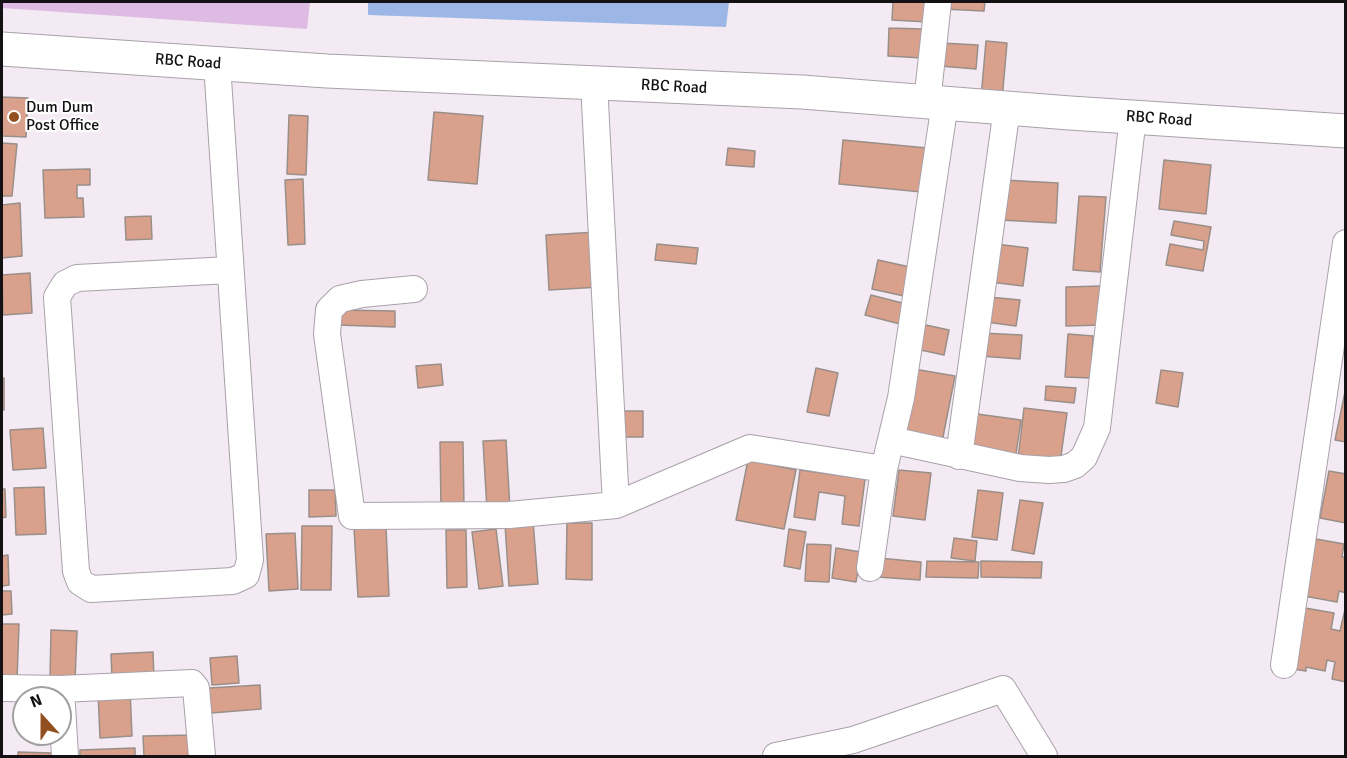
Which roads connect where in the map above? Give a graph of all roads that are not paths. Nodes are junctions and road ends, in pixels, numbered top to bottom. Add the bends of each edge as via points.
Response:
1 (938, 2) edge
2 (2, 49) edge
3 (216, 64) junction
4 (594, 83) junction
5 (936, 102) junction
6 (1007, 108) junction
7 (1133, 117) junction
8 (1346, 131) edge
9 (1346, 243) edge
10 (230, 270) junction
11 (414, 289) dead end
12 (891, 440) junction
13 (959, 456) junction
14 (884, 469) junction
15 (616, 505) junction
16 (870, 568) dead end
17 (1284, 665) dead end
18 (72, 689) edge
19 (202, 756) edge
20 (776, 756) edge
21 (1044, 756) edge

1 - 5 street
2 - 3 street, RBC Road
3 - 4 street, RBC Road
3 - 10 street
4 - 5 street, RBC Road
4 - 15 street
5 - 6 street, RBC Road
5 - 12 street via 901,398
6 - 7 street, RBC Road
6 - 13 street
7 - 8 street, RBC Road
7 - 13 street via 1097,428 1089,448 1075,465 1049,470
9 - 17 street
10 - 10 street via 250,560 246,575 233,581 92,589 80,582 76,571 57,297 65,284 77,278
11 - 15 street via 340,299 329,310 327,334 352,516 509,515
12 - 13 street
12 - 14 street
14 - 15 street via 750,447
14 - 16 street
18 - 19 street via 192,683 196,688
20 - 21 street via 853,740 1003,689

